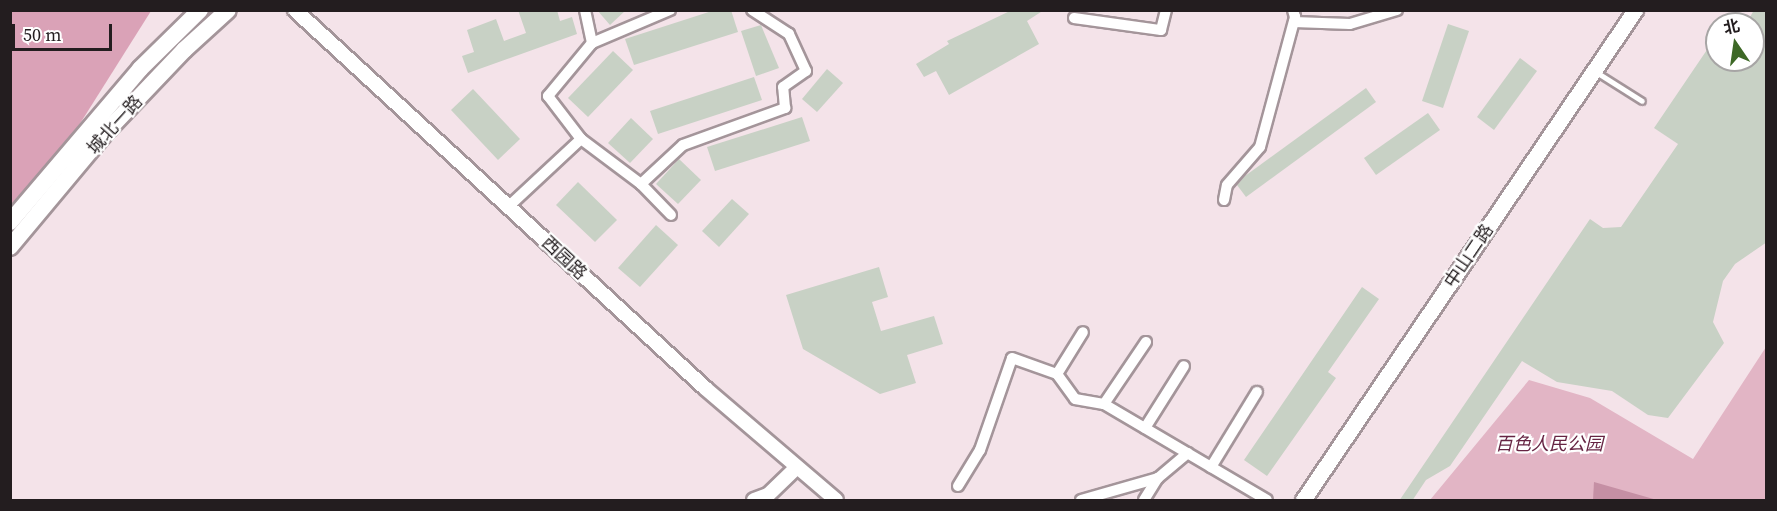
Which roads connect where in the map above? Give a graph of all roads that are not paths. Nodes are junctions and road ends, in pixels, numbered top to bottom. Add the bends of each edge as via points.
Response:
1 (200, 10) edge
2 (228, 10) edge
3 (295, 10) edge
4 (585, 10) edge
5 (670, 10) edge
6 (752, 10) edge
7 (1166, 10) edge
8 (1293, 10) edge
9 (1396, 10) edge
10 (1635, 10) edge
11 (1074, 18) dead end
12 (1294, 22) junction
13 (592, 43) junction
14 (1594, 71) junction
15 (1642, 101) dead end
16 (581, 139) junction
17 (641, 184) junction
18 (1224, 200) dead end
19 (508, 207) junction
20 (671, 215) dead end
21 (10, 222) edge
22 (10, 247) edge
23 (1083, 332) dead end
24 (1146, 342) dead end
25 (1184, 366) dead end
26 (1057, 374) junction
27 (1257, 392) dead end
28 (1104, 404) junction
29 (1145, 428) junction
30 (1188, 453) junction
31 (797, 467) junction
32 (1210, 467) junction
33 (1158, 478) junction
34 (958, 486) dead end
35 (754, 501) edge
36 (836, 501) edge
37 (1081, 501) edge
38 (1144, 501) edge
39 (1267, 501) edge
40 (1303, 501) edge

1 - 21 main road, 城北一路 via 140,69
2 - 22 main road, 城北一路 via 105,133
3 - 19 street, 西园路
4 - 13 street
5 - 13 street
6 - 17 street via 789,34 806,71 783,87 786,108 683,145
7 - 11 street via 1161,30
8 - 12 street
9 - 12 street via 1350,24
10 - 14 main road, 中山二路
12 - 18 street via 1260,147 1227,185
13 - 16 street via 548,96
14 - 15 lane
14 - 40 main road, 中山二路
16 - 17 street
16 - 19 street
17 - 20 street
19 - 31 street, 西园路
23 - 26 street
24 - 28 street
25 - 29 street
26 - 28 street via 1075,399
26 - 34 street via 1011,358 980,450
27 - 32 street
28 - 29 street
29 - 30 street
30 - 32 street
30 - 33 street
31 - 35 street via 768,495
31 - 36 street, 西园路
32 - 39 street
33 - 37 street
33 - 38 street

